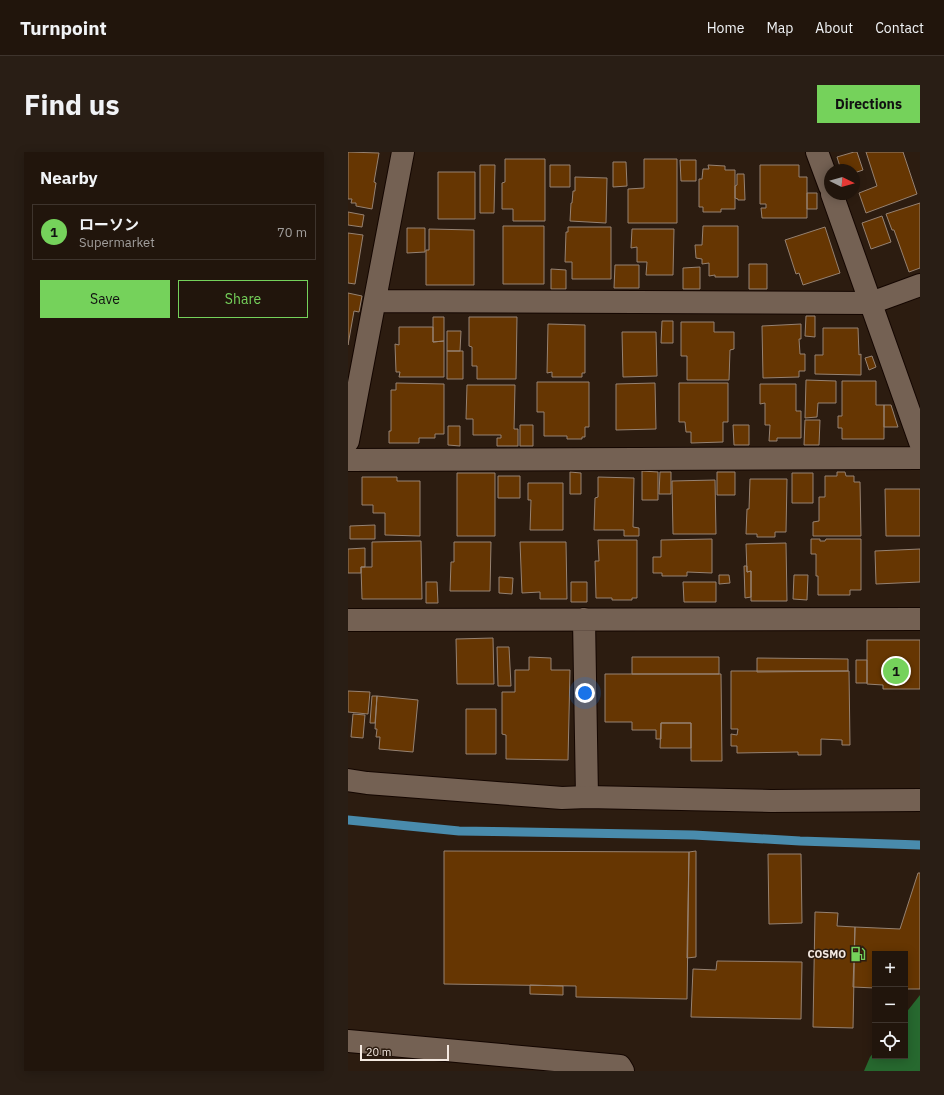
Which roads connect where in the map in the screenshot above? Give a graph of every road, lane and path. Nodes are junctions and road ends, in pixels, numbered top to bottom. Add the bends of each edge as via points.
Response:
1 (403, 152) edge
2 (818, 152) edge
3 (824, 170) edge
4 (834, 200) edge
5 (920, 285) edge
6 (375, 301) junction
7 (871, 303) junction
8 (348, 441) edge
9 (920, 442) edge
10 (920, 458) edge
11 (348, 460) edge
12 (584, 619) junction
13 (920, 619) edge
14 (348, 620) edge
15 (348, 780) edge
16 (587, 797) junction
17 (920, 800) edge
18 (348, 1041) edge
19 (623, 1071) edge

1 - 6 street
2 - 3 street
4 - 7 street
5 - 7 street
6 - 7 street
6 - 8 street
7 - 9 street
10 - 11 street
12 - 13 street
12 - 14 street
12 - 16 street
15 - 16 street via 562,798
16 - 17 street via 771,801
18 - 19 street via 620,1066

